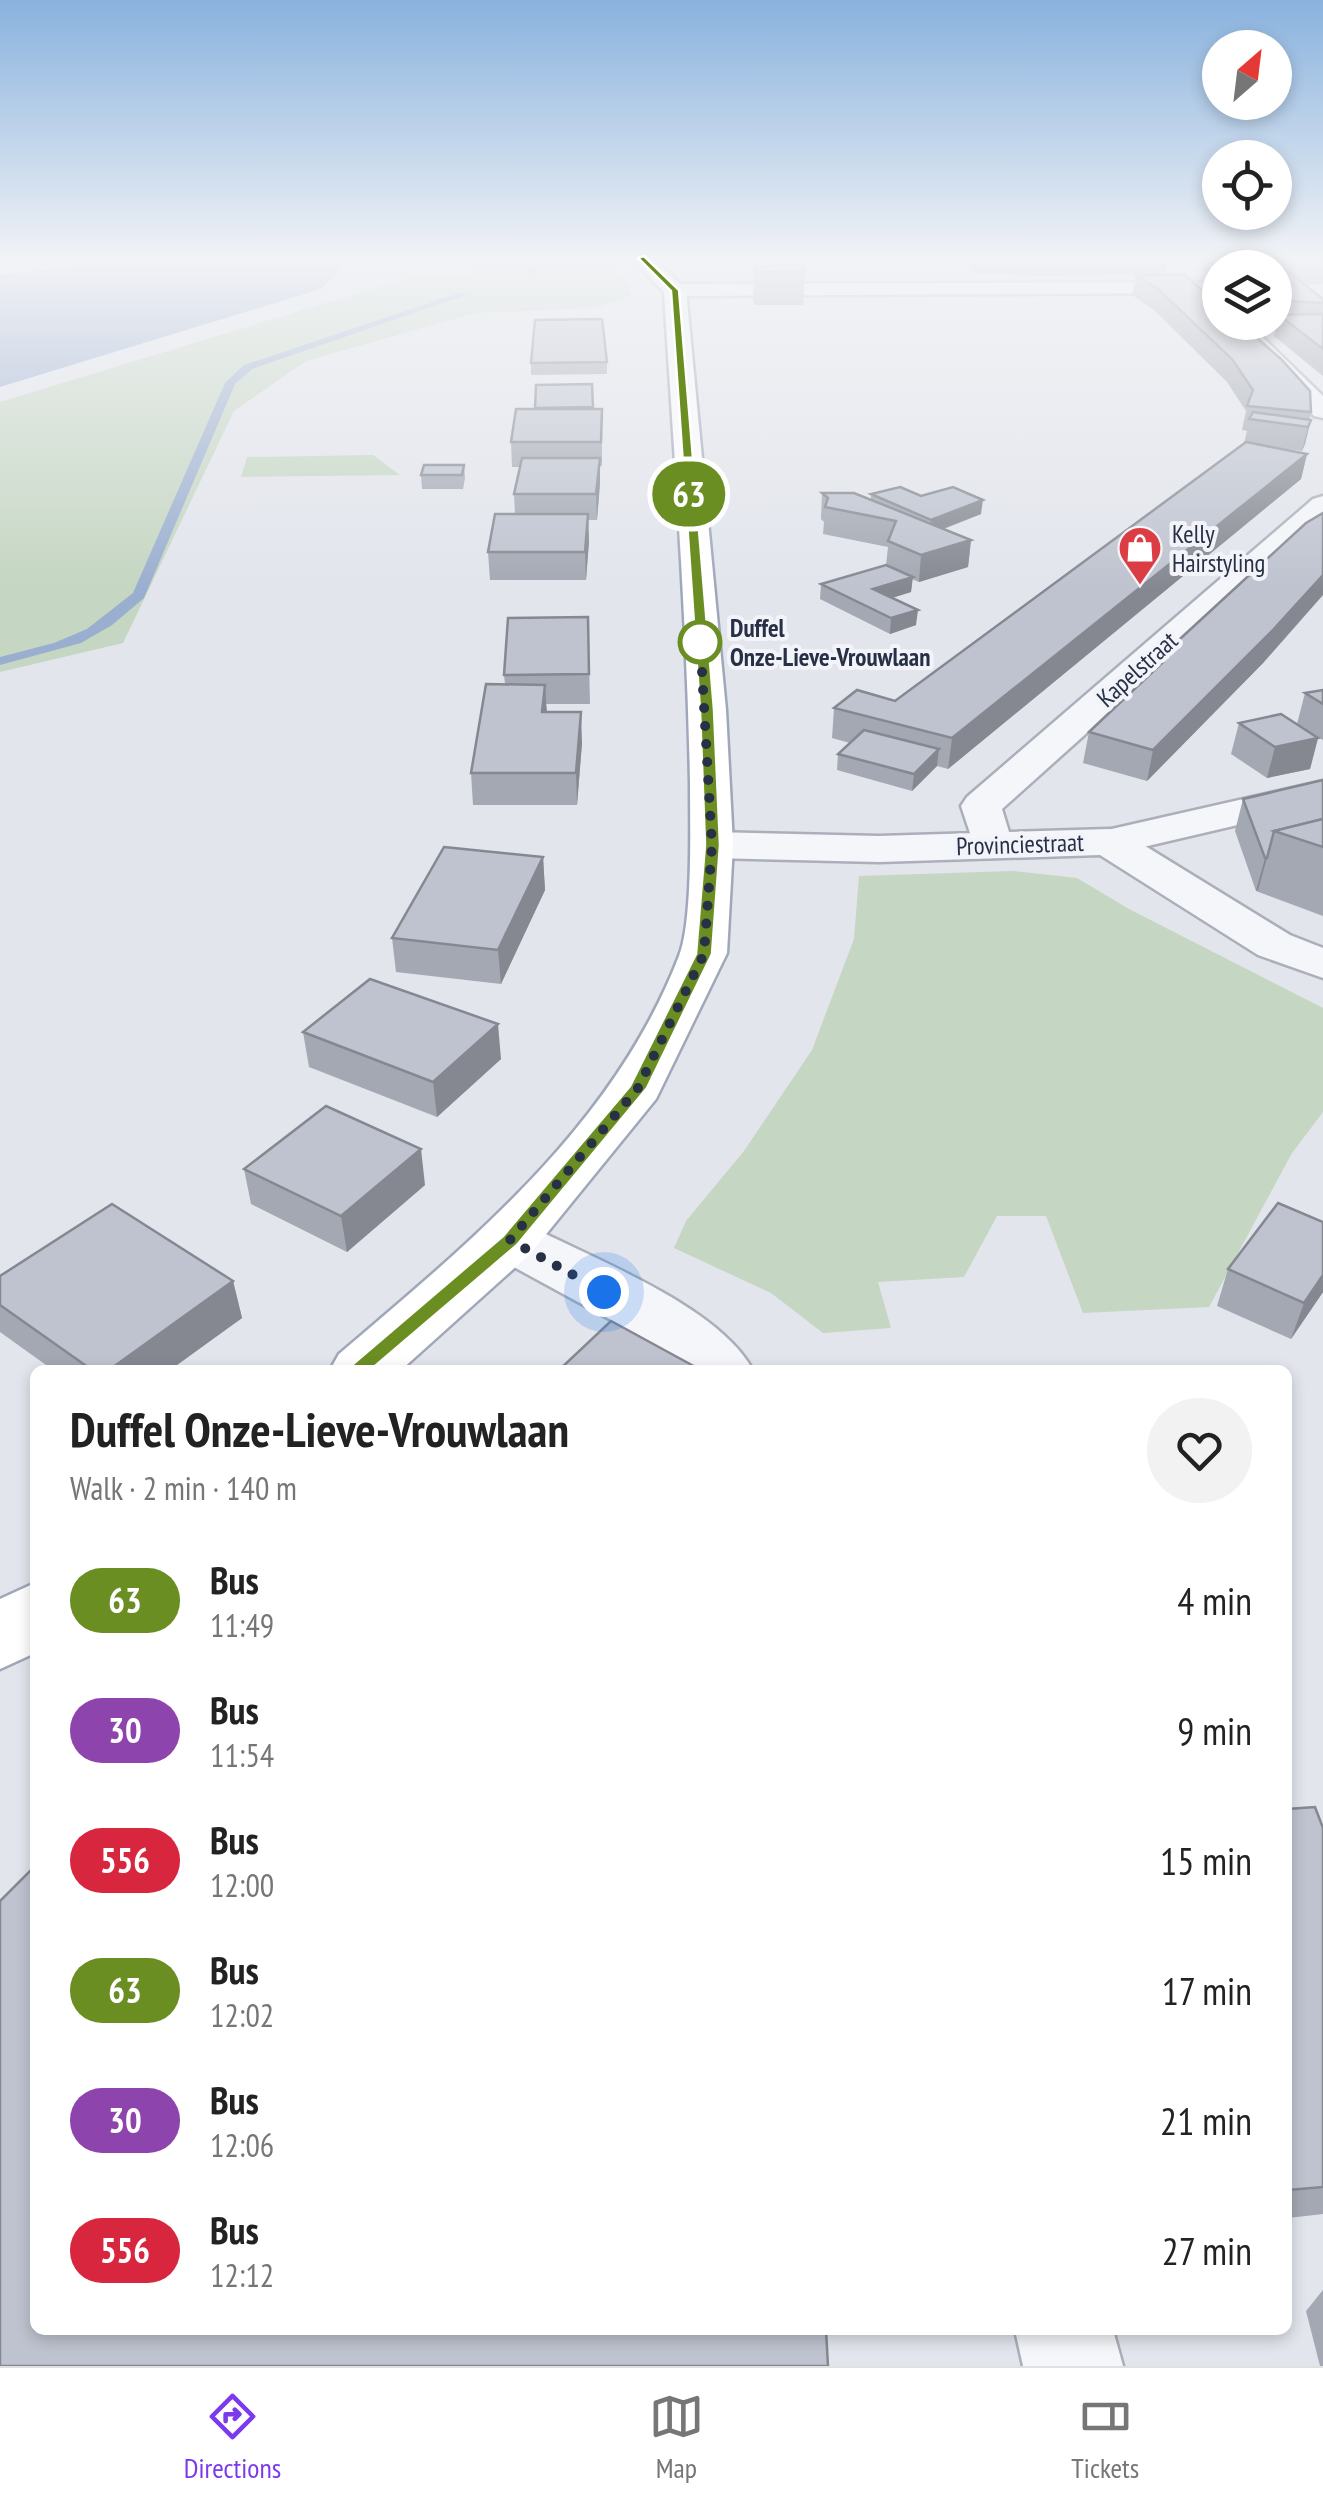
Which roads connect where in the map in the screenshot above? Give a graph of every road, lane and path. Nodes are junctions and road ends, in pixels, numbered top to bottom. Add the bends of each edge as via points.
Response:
1 (681, 368) edge
2 (1280, 368) edge
3 (1323, 410) edge
4 (1323, 505) edge
5 (1323, 793) edge
6 (1109, 842) junction
7 (712, 845) junction
8 (992, 845) junction
9 (1323, 964) edge
10 (510, 1240) junction
11 (367, 1365) edge
12 (716, 1365) edge
13 (30, 1616) edge
14 (0, 1638) edge
15 (1065, 2335) edge
16 (1072, 2366) edge

1 - 7 main road
2 - 3 street
4 - 8 street, Kapelstraat via 981,806
5 - 6 street, Provinciestraat
6 - 8 street, Provinciestraat
6 - 9 street via 1274,945
7 - 8 street, Provinciestraat
7 - 10 main road via 704,954 638,1088
10 - 11 main road
10 - 12 street via 667,1324
13 - 14 main road
15 - 16 street

